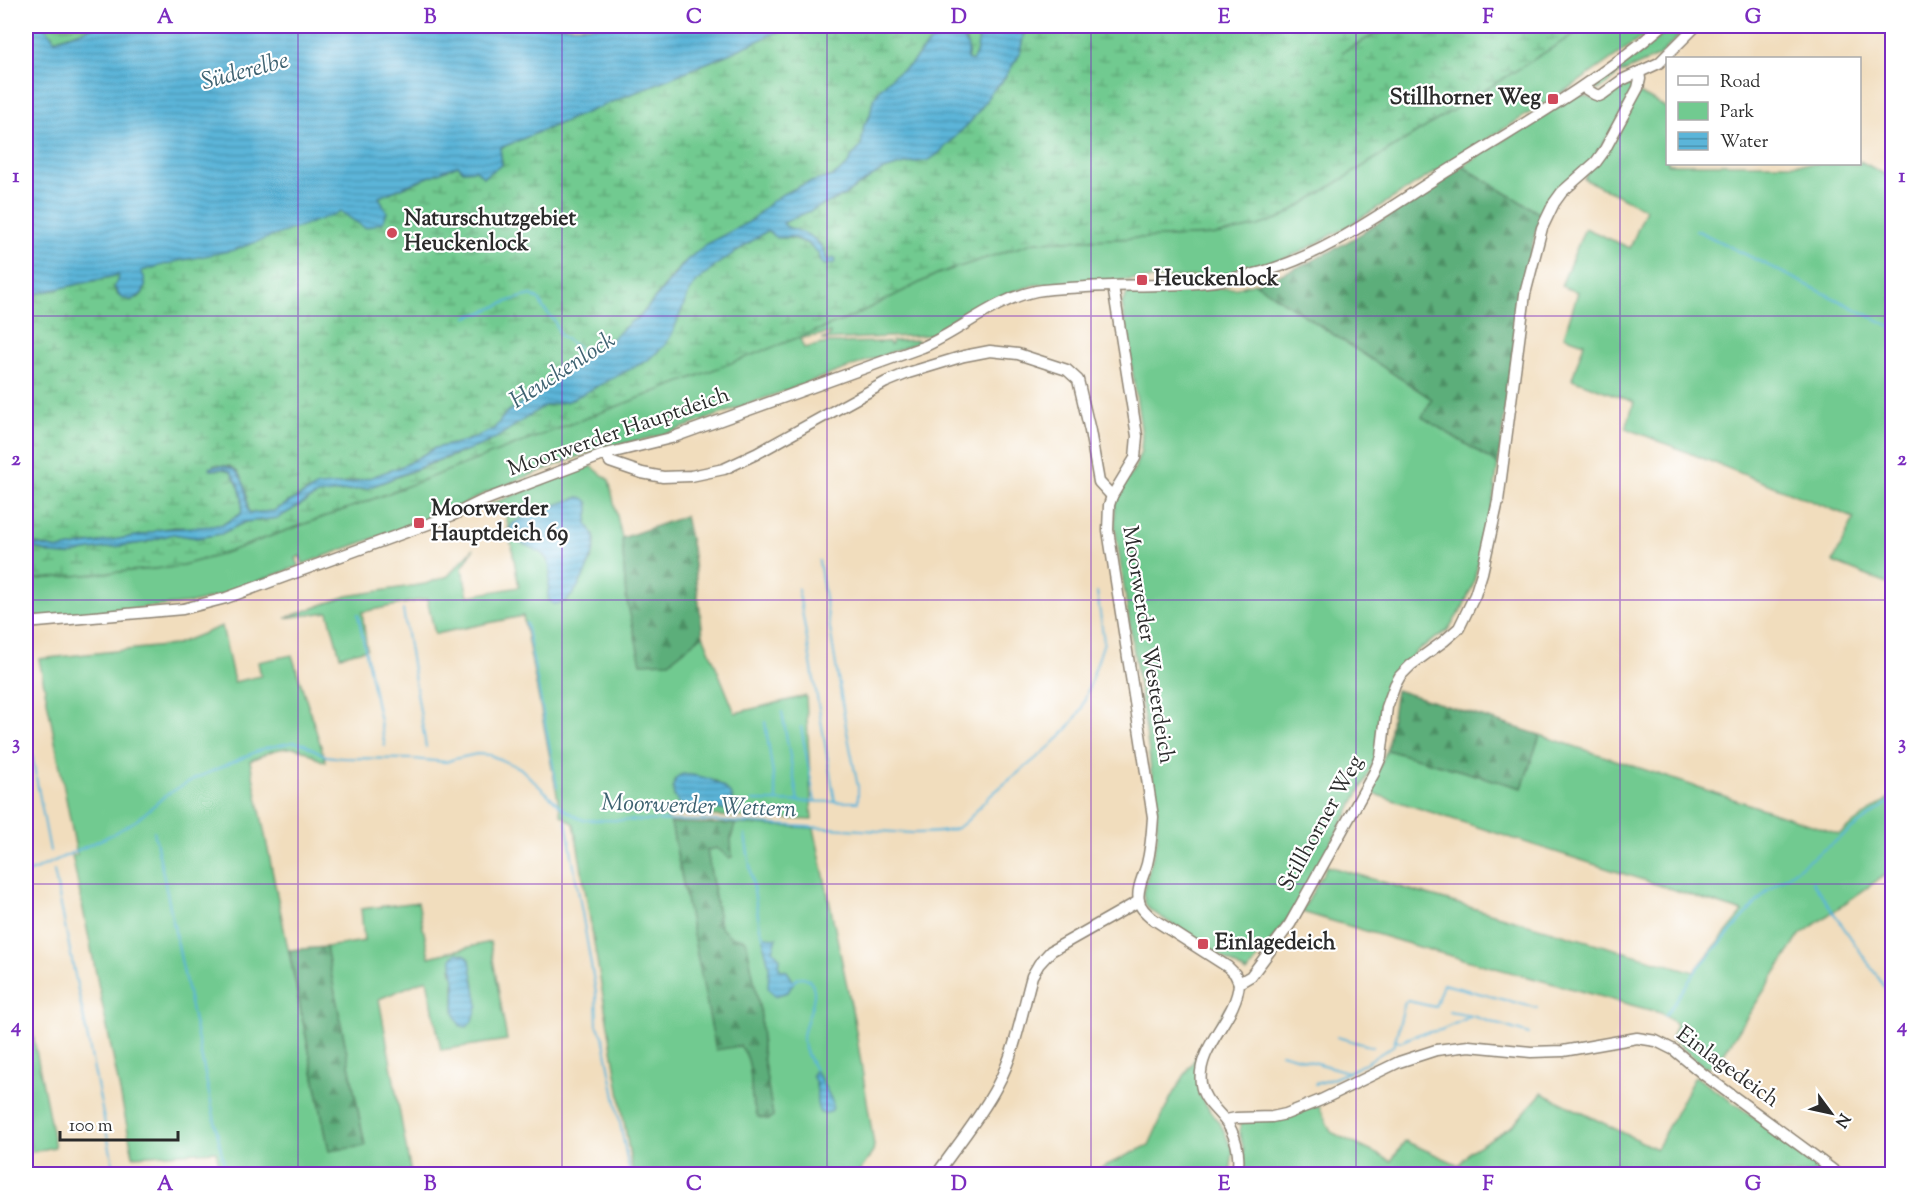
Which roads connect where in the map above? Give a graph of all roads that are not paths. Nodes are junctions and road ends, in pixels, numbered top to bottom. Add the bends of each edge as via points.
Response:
1 (1662, 26) edge
2 (1696, 26) edge
3 (1639, 72) junction
4 (1583, 87) junction
5 (1113, 286) junction
6 (606, 454) junction
7 (1112, 496) junction
8 (26, 623) edge
9 (1138, 901) junction
10 (1239, 983) junction
11 (1226, 1120) junction
12 (937, 1174) edge
13 (1237, 1174) edge
14 (1838, 1174) edge

1 - 4 street, Moorwerder Hauptdeich
2 - 3 street via 1659,63
3 - 4 street via 1599,96
3 - 10 street, Stillhorner Weg via 1638,88 1604,151 1562,192 1547,215 1537,243 1525,294 1498,501 1482,573 1466,614 1453,635 1400,676 1390,695 1381,757 1374,773 1290,924 1251,976
4 - 5 street, Moorwerder Hauptdeich via 1302,258 1233,279
5 - 6 street, Moorwerder Hauptdeich via 1036,291 1005,300 923,347 671,438
5 - 7 street via 1137,436 1135,458
6 - 7 street, Moorwerder Westerdeich via 610,462 652,476 677,477 724,469 886,382 964,356 1004,352 1066,370 1078,380 1099,482
6 - 8 street, Moorwerder Hauptdeich via 226,598 183,609
7 - 9 street, Moorwerder Westerdeich via 1108,530 1153,817 1152,840
9 - 10 street via 1153,919 1228,967
9 - 12 street via 1051,951 1039,964 998,1084
10 - 11 street, Stillhorner Weg via 1239,993 1202,1065 1203,1094
11 - 13 street via 1237,1147
11 - 14 street, Einlagedeich via 1286,1114 1399,1062 1436,1050 1475,1046 1563,1051 1637,1038 1674,1050

